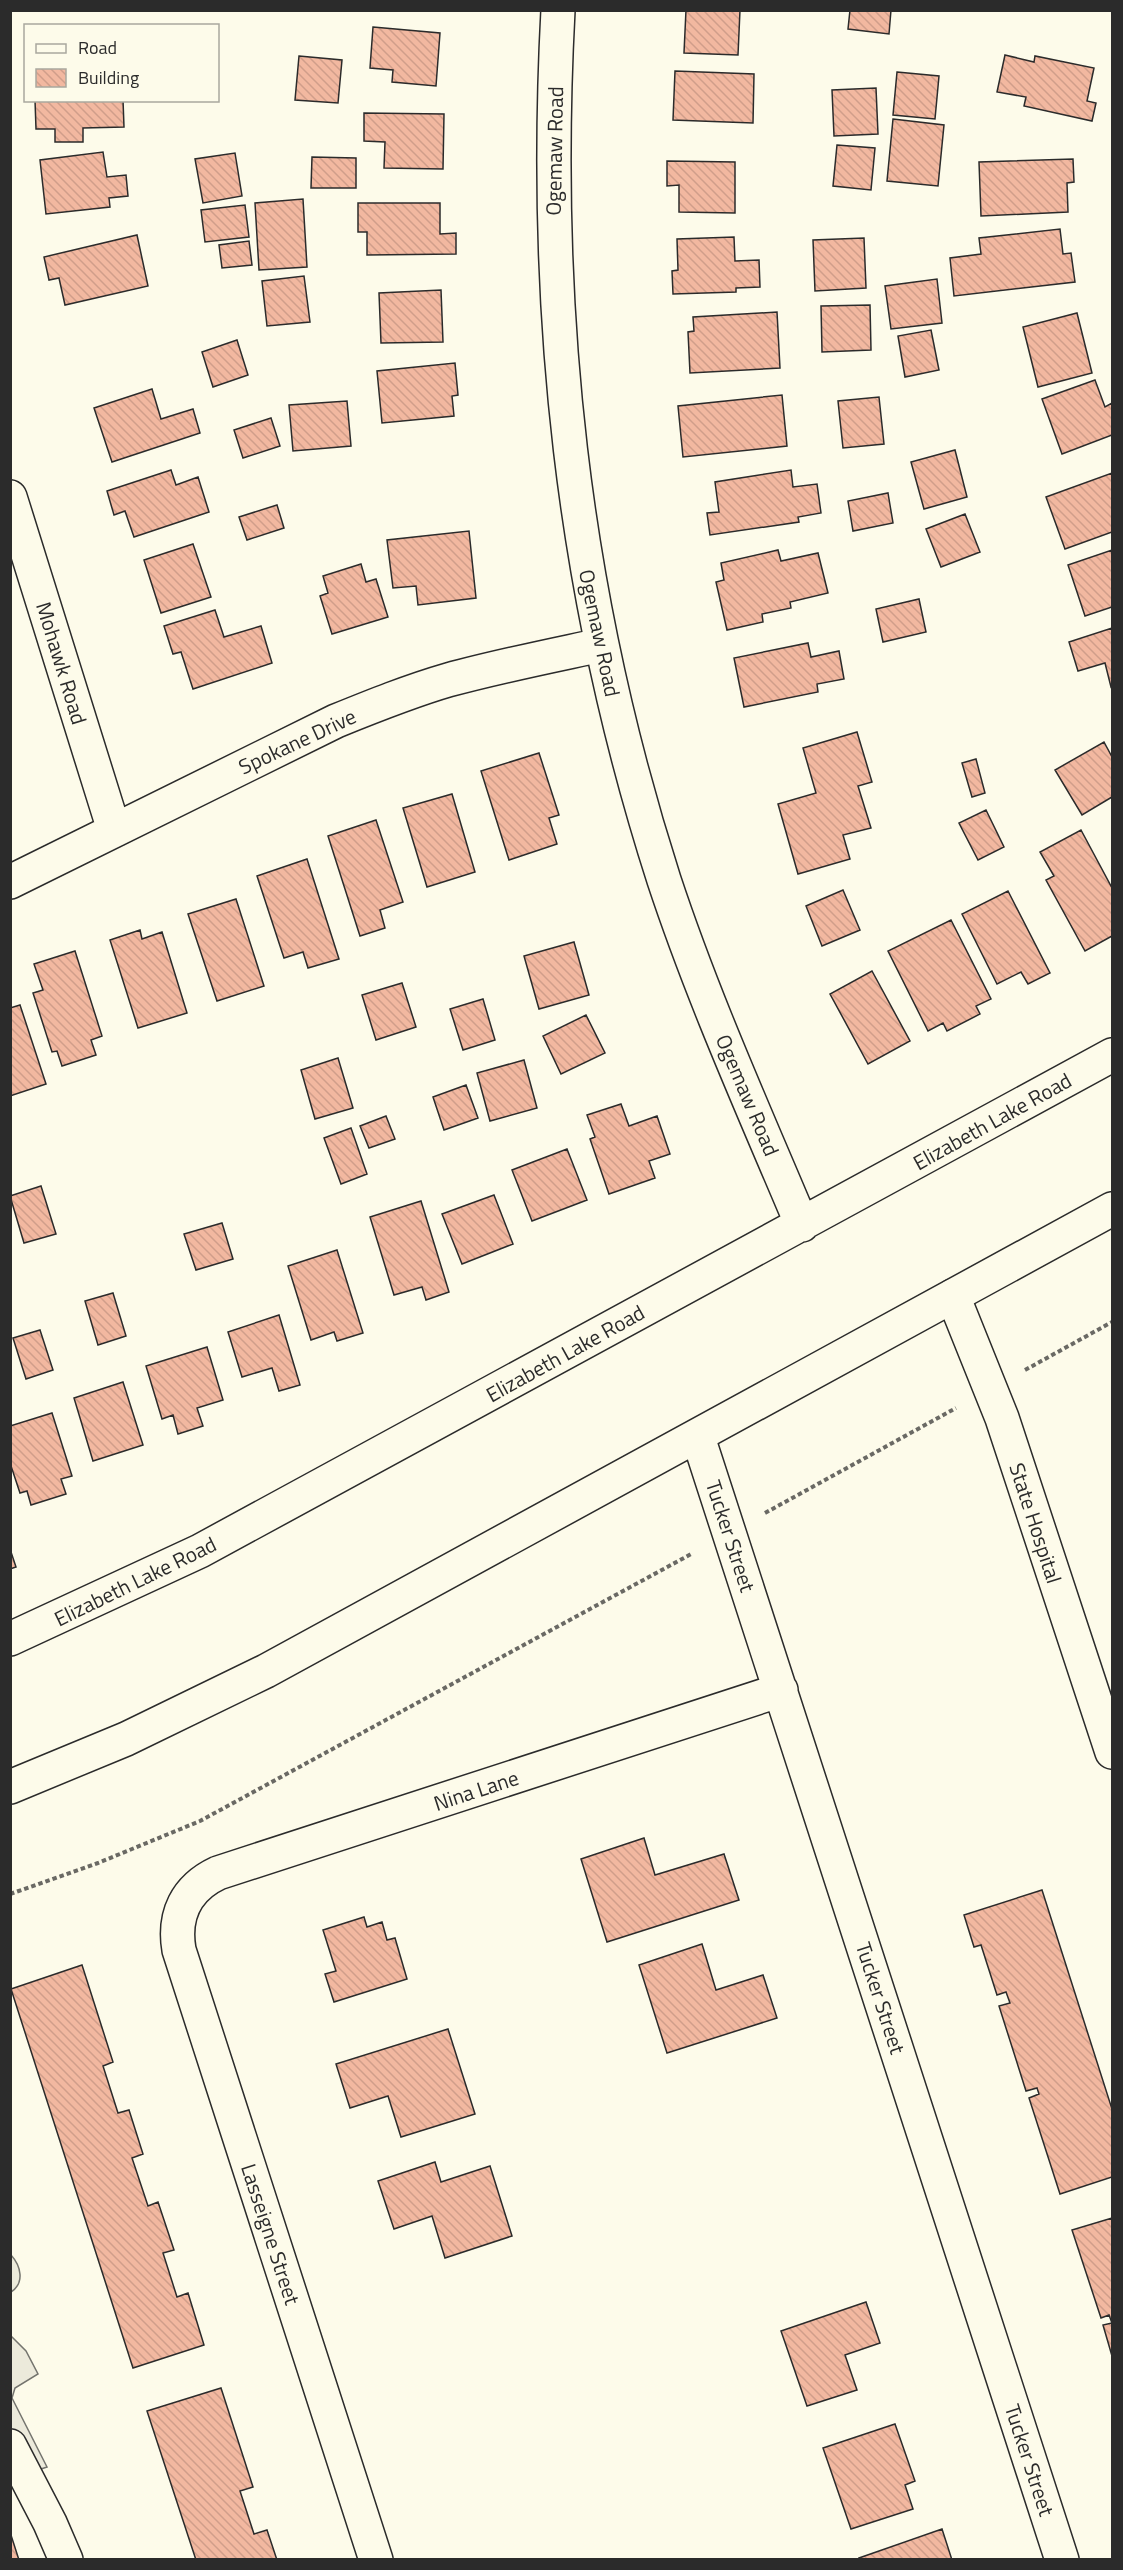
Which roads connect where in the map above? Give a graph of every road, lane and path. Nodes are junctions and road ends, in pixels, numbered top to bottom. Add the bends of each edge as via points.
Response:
1 (558, 10) edge
2 (10, 496) edge
3 (601, 645) junction
4 (114, 830) junction
5 (10, 882) edge
6 (1113, 1055) edge
7 (1113, 1209) edge
8 (802, 1225) junction
9 (953, 1296) junction
10 (1113, 1322) edge
11 (990, 1389) junction
12 (698, 1437) junction
13 (730, 1532) junction
14 (10, 1639) edge
15 (781, 1690) junction
16 (1113, 1752) edge
17 (10, 1787) edge
18 (10, 1894) edge
19 (182, 1907) joint
20 (10, 2446) edge
21 (66, 2559) edge
22 (376, 2559) edge
23 (1062, 2559) edge

1 - 3 street, Ogemaw Road via 553,191 560,357 580,533
2 - 4 street, Mohawk Road
3 - 4 street, Spokane Drive via 493,668 391,699 284,745
3 - 8 street, Ogemaw Road via 636,787 665,881 732,1059
4 - 5 street, Spokane Drive
6 - 8 street, Elizabeth Lake Road
7 - 9 street
8 - 14 street, Elizabeth Lake Road via 200,1551
9 - 11 street, State Hospital
9 - 12 street
10 - 11 path
11 - 13 path
11 - 16 street, State Hospital
12 - 13 street, Tucker Street
12 - 17 street via 257,1675 126,1739
13 - 15 street, Tucker Street
13 - 18 path via 200,1821
15 - 19 street, Nina Lane via 218,1873 196,1887
15 - 23 street, Tucker Street
19 - 22 street, Lasseigne Street via 176,1929 179,1950
20 - 21 street

